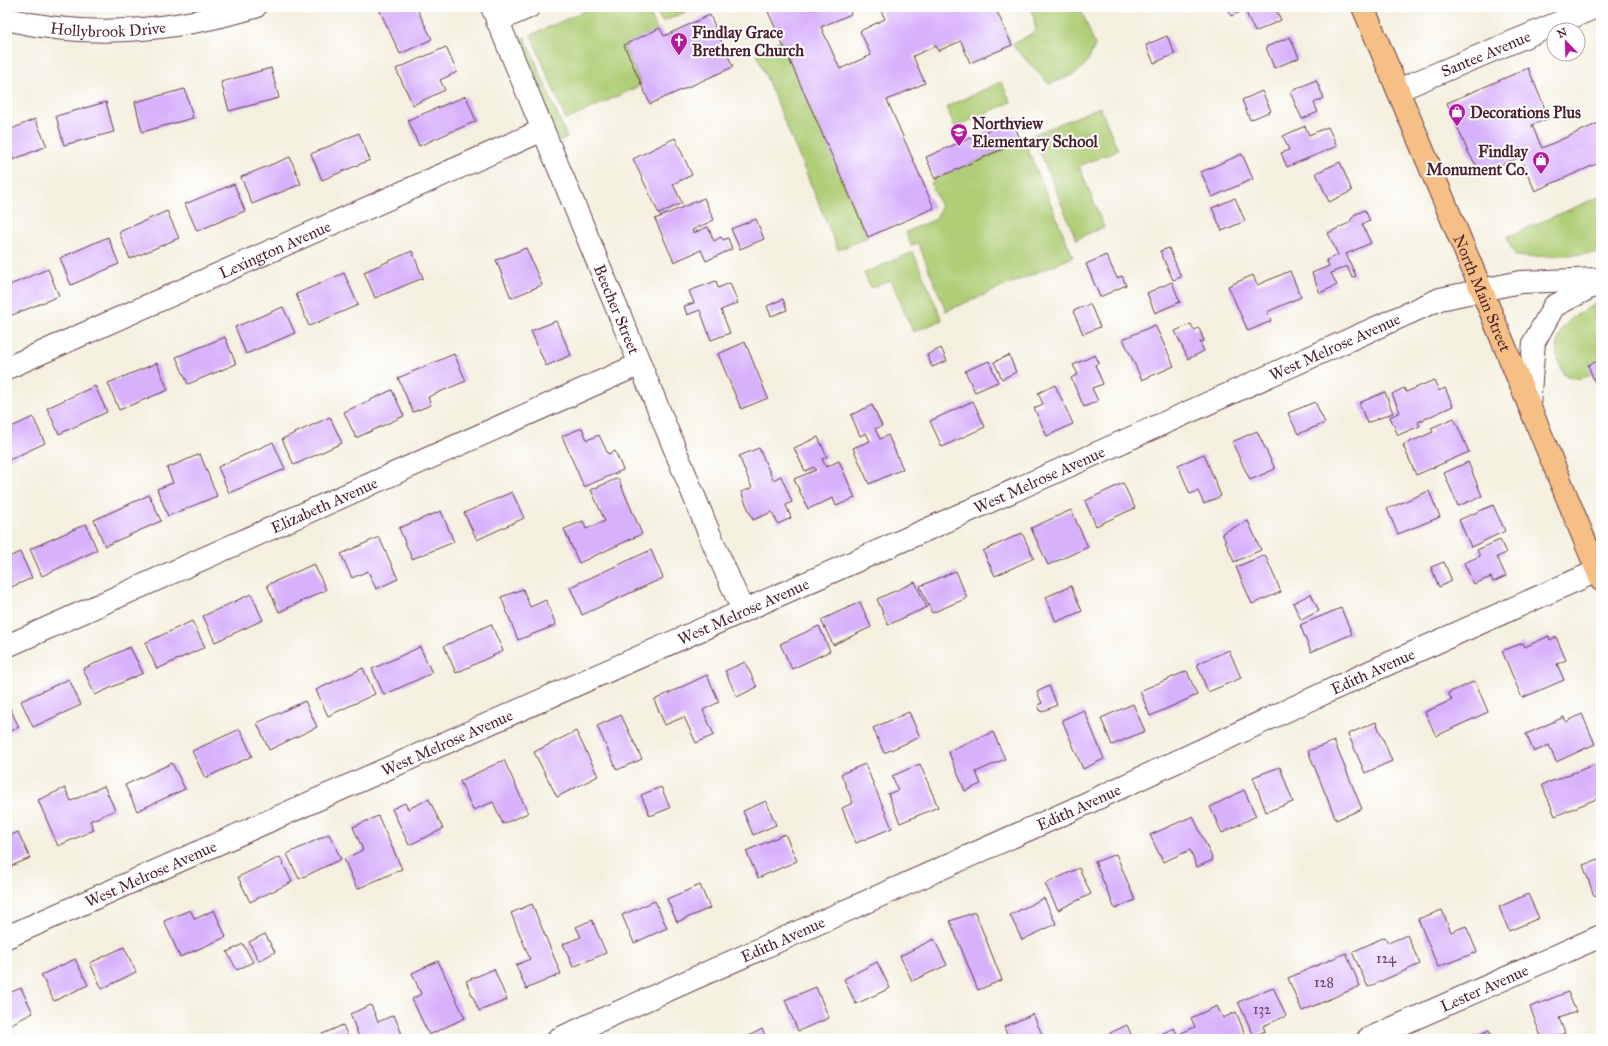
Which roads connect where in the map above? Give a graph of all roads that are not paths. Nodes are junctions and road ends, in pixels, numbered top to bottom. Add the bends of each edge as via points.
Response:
1 (255, 7) edge
2 (529, 7) edge
3 (1363, 7) edge
4 (1596, 7) edge
5 (494, 14) edge
6 (7, 19) edge
7 (1398, 90) junction
8 (543, 130) junction
9 (1601, 279) edge
10 (1601, 282) edge
11 (1481, 290) junction
12 (640, 364) junction
13 (7, 368) edge
14 (1529, 404) junction
15 (1599, 576) edge
16 (743, 611) junction
17 (7, 646) edge
18 (1601, 936) edge
19 (7, 937) edge
20 (558, 1039) edge
21 (1368, 1039) edge

1 - 6 street, Hollybrook Drive via 179,26 139,30 76,29
2 - 5 street
3 - 7 main road, North Main Street
4 - 7 street, Santee Avenue
5 - 8 street, Beecher Street
7 - 11 main road, North Main Street
8 - 12 street, Beecher Street
8 - 13 street, Lexington Avenue
9 - 11 street, West Melrose Avenue via 1520,282
10 - 14 street via 1554,306 1534,342
11 - 14 main road, North Main Street
11 - 16 street, West Melrose Avenue via 1440,300
12 - 16 street, Beecher Street
12 - 17 street, Elizabeth Avenue
14 - 15 main road, North Main Street
15 - 20 street, Edith Avenue via 1372,671 1063,815
16 - 19 street, West Melrose Avenue
18 - 21 street, Lester Avenue

